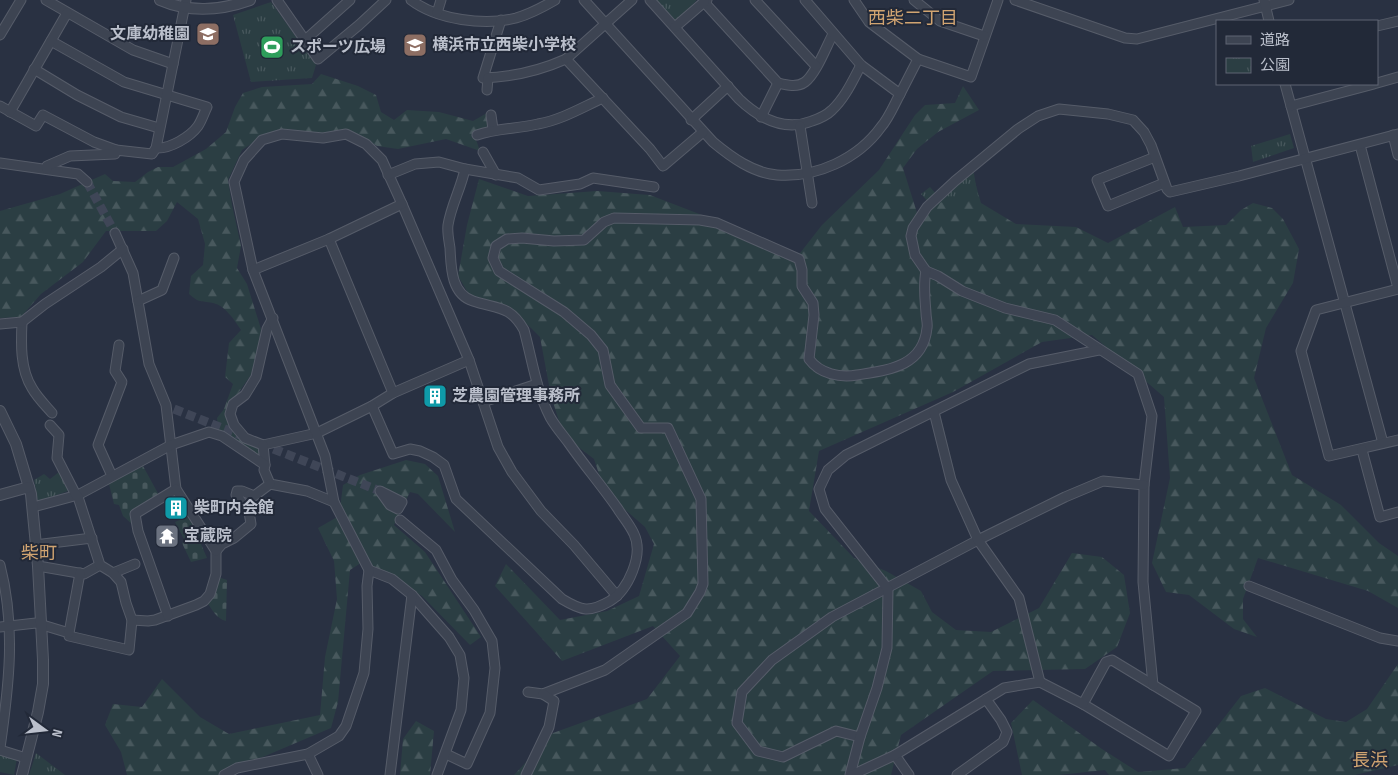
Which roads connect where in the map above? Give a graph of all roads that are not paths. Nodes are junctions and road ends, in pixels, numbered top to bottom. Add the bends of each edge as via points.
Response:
1 (21, 0) edge
2 (46, 0) edge
3 (160, 0) edge
4 (250, 0) edge
5 (277, 0) edge
6 (350, 0) edge
7 (386, 0) edge
8 (411, 0) edge
9 (442, 0) edge
10 (555, 0) edge
11 (584, 0) edge
12 (632, 0) edge
13 (650, 0) edge
14 (756, 0) edge
15 (854, 0) edge
16 (914, 0) edge
17 (998, 0) edge
18 (1015, 0) edge
19 (1289, 0) edge
20 (706, 1) edge
21 (809, 1) edge
22 (1264, 3) edge
23 (185, 4) edge
24 (67, 13) junction
25 (437, 13) junction
26 (501, 20) junction
27 (1269, 20) edge
28 (1398, 21) edge
29 (606, 25) junction
30 (1378, 26) edge
31 (675, 27) junction
32 (833, 34) junction
33 (0, 35) edge
34 (984, 36) junction
35 (51, 41) junction
36 (304, 41) junction
37 (566, 59) junction
38 (918, 59) junction
39 (173, 64) junction
40 (861, 65) junction
41 (816, 66) junction
42 (34, 69) junction
43 (1398, 77) edge
44 (488, 78) junction
45 (1378, 82) edge
46 (778, 83) junction
47 (1286, 85) edge
48 (1368, 85) edge
49 (728, 86) junction
50 (488, 90) dead end
51 (900, 94) junction
52 (166, 96) junction
53 (603, 98) junction
54 (0, 106) edge
55 (1291, 106) junction
56 (10, 112) junction
57 (491, 115) dead end
58 (761, 117) junction
59 (691, 120) junction
60 (800, 126) junction
61 (159, 128) junction
62 (493, 129) junction
63 (703, 132) junction
64 (477, 135) dead end
65 (1395, 135) edge
66 (1360, 145) junction
67 (156, 148) junction
68 (116, 150) junction
69 (483, 152) dead end
70 (1398, 155) edge
71 (1155, 157) junction
72 (1306, 158) junction
73 (0, 163) edge
74 (47, 169) junction
75 (465, 169) junction
76 (808, 172) junction
77 (388, 175) junction
78 (496, 175) junction
79 (87, 182) tunnel mouth
80 (1164, 183) junction
81 (654, 187) dead end
82 (812, 203) dead end
83 (402, 204) junction
84 (115, 233) tunnel mouth
85 (329, 239) junction
86 (123, 249) junction
87 (174, 258) dead end
88 (1395, 268) edge
89 (253, 270) junction
90 (926, 271) junction
91 (1398, 288) edge
92 (138, 301) junction
93 (1345, 302) junction
94 (272, 318) junction
95 (22, 322) junction
96 (0, 324) edge
97 (119, 345) dead end
98 (1099, 350) junction
99 (469, 360) junction
100 (537, 384) junction
101 (393, 393) junction
102 (483, 402) junction
103 (372, 406) junction
104 (0, 411) edge
105 (52, 412) dead end
106 (934, 412) junction
107 (50, 426) dead end
108 (317, 433) junction
109 (1398, 440) edge
110 (1383, 443) junction
111 (171, 445) junction
112 (263, 445) junction
113 (1362, 450) junction
114 (265, 465) junction
115 (112, 476) junction
116 (270, 484) junction
117 (1144, 485) junction
118 (29, 487) junction
119 (176, 489) junction
120 (0, 495) edge
121 (76, 495) junction
122 (334, 502) junction
123 (33, 506) junction
124 (1398, 512) edge
125 (400, 520) dead end
126 (92, 538) junction
127 (978, 540) junction
128 (35, 545) junction
129 (216, 550) junction
130 (135, 564) dead end
131 (0, 565) edge
132 (100, 565) junction
133 (38, 566) junction
134 (369, 570) junction
135 (80, 573) junction
136 (114, 573) junction
137 (1249, 586) dead end
138 (888, 589) junction
139 (412, 595) junction
140 (617, 596) junction
141 (168, 616) junction
142 (132, 620) junction
143 (41, 624) junction
144 (5, 627) edge
145 (69, 633) junction
146 (1397, 639) edge
147 (1040, 682) junction
148 (1153, 685) junction
149 (4, 687) edge
150 (528, 692) dead end
151 (543, 694) junction
152 (986, 699) junction
153 (1083, 704) junction
154 (860, 737) junction
155 (0, 749) edge
156 (308, 754) junction
157 (446, 754) junction
158 (894, 755) junction
159 (26, 758) junction
160 (22, 775) edge
161 (224, 775) edge
162 (318, 775) edge
163 (390, 775) edge
164 (437, 775) edge
165 (526, 775) edge
166 (851, 775) edge
167 (909, 775) edge
168 (957, 775) edge

1 - 33 street
2 - 24 street
3 - 23 street
4 - 23 street via 202,10
5 - 36 street
6 - 36 street
7 - 36 street via 318,59
8 - 25 street
9 - 25 street
10 - 26 street via 527,14
11 - 29 street
12 - 29 street
13 - 31 street
14 - 41 street
15 - 38 street via 870,22
16 - 34 street via 940,21
17 - 34 street
18 - 22 street via 1124,38 1137,39
19 - 22 street
20 - 31 street
20 - 46 street
21 - 32 street
22 - 27 street
23 - 39 street
24 - 35 street
24 - 39 street via 133,50
25 - 26 street via 471,21
26 - 44 street via 483,78
28 - 30 street
29 - 37 street
29 - 59 street
31 - 49 street
32 - 40 street
32 - 41 street
34 - 38 street via 971,77
35 - 42 street
35 - 52 street via 124,82
37 - 44 street via 522,74
37 - 53 street
38 - 51 street
39 - 52 street
40 - 51 street
40 - 60 street via 831,111
41 - 46 street via 804,83 794,86
42 - 56 street
42 - 61 street via 121,117
43 - 45 street
44 - 50 street
46 - 58 street
47 - 55 street
48 - 55 street
49 - 58 street
49 - 59 street
51 - 76 street via 882,127 859,150 824,169
52 - 61 street
52 - 67 street via 207,107 197,127 180,141
53 - 62 street via 561,118
53 - 63 street via 664,166
54 - 56 street
55 - 72 street
56 - 68 street via 36,126 43,115
57 - 62 street
58 - 60 street
59 - 63 street
60 - 76 street
61 - 67 street
62 - 64 street
63 - 76 street via 734,159 755,168 776,175
65 - 66 street
65 - 70 street
66 - 72 street
66 - 88 street
67 - 68 street via 152,154
68 - 74 street via 115,154 70,156 47,166
69 - 78 street
71 - 80 street
71 - 80 street via 1097,180 1109,209
71 - 90 street via 1144,132 1133,120 1059,109 1038,116 1018,129 927,207 912,228 911,236 915,255
72 - 80 street via 1177,191 1170,192
72 - 93 street
73 - 74 street
74 - 79 street via 78,174
75 - 77 street via 439,162 415,164
75 - 78 street
75 - 100 street via 448,226 452,276 465,298 502,308 518,320 524,330
76 - 82 street
77 - 83 street
77 - 89 street via 382,160 366,144 346,134 323,138 282,134 262,140 244,160 234,182
78 - 81 street via 518,178 539,190 580,184 593,178
83 - 85 street
83 - 99 street
84 - 86 street
85 - 89 street
85 - 101 street
86 - 92 street via 133,273
86 - 95 street
87 - 92 street via 162,290
88 - 91 street
89 - 94 street
90 - 98 street via 996,305 1055,320
90 - 151 street via 923,283 928,328 913,359 888,370 838,376 813,366 809,359 813,303 802,286 799,259 717,224 681,218 614,218 604,222 584,240 507,239 496,246 493,258 499,271 564,312 597,342 603,350 610,385 641,428 668,428 700,499 703,584 687,613 605,670
91 - 93 street
92 - 111 street via 150,364 170,407
93 - 110 street
93 - 113 street via 1316,310 1301,351 1329,456
94 - 108 street
94 - 112 street via 256,377 245,395 233,404 230,414 245,438
95 - 96 street
95 - 105 street via 21,349 30,386
97 - 115 street via 115,371 122,382 98,445
98 - 106 street via 1029,364
98 - 117 street via 1138,374 1144,391 1152,416
99 - 101 street
99 - 102 street
100 - 102 street
100 - 140 street via 551,419 635,536 634,568
101 - 103 street
102 - 140 street via 498,447 512,472
103 - 108 street
103 - 140 street via 393,454 410,449 420,451 444,465 456,500 562,599 588,610 599,608
104 - 118 street via 16,444
106 - 127 street via 951,480
106 - 138 street via 846,455 828,470 819,489 825,510
107 - 121 street via 58,435 57,458
108 - 112 street
108 - 122 street
109 - 110 street
110 - 113 street
111 - 114 street via 209,432 222,436
111 - 115 street
111 - 119 street
112 - 114 street
113 - 124 street via 1380,517
114 - 116 street
115 - 121 street
116 - 122 street via 307,491
116 - 129 street via 254,496 237,491 251,524
117 - 127 street via 1103,481
117 - 148 street via 1143,582
118 - 120 street
118 - 123 street
119 - 129 street
119 - 141 street via 135,514
121 - 123 street
121 - 126 street
122 - 134 street
123 - 128 street
125 - 157 street via 436,550 492,641 495,668 490,713 467,764
126 - 128 street
126 - 132 street
127 - 138 street
127 - 147 street via 1019,598
128 - 133 street
129 - 141 street via 216,574 210,594 204,601
130 - 136 street
131 - 144 street
132 - 135 street
132 - 136 street
133 - 135 street
133 - 143 street
134 - 139 street via 392,579
134 - 156 street via 364,673 352,710 339,736
135 - 145 street
136 - 142 street via 121,582
137 - 146 street via 1380,638
138 - 154 street via 887,648
138 - 154 street via 832,617 772,660 742,692 737,723 758,751 783,756 836,731
139 - 157 street via 457,648 462,663 461,710
139 - 163 street
141 - 142 street via 148,621
142 - 145 street via 129,650 69,636
143 - 144 street
143 - 145 street
143 - 159 street via 43,684
144 - 149 street
147 - 152 street via 1004,688
147 - 153 street
148 - 153 street via 1112,660 1106,662
148 - 153 street via 1196,710 1169,756
149 - 155 street
150 - 151 street
151 - 165 street via 554,701 549,727
152 - 158 street
152 - 168 street via 1006,732 1003,742
154 - 166 street
155 - 159 street
156 - 161 street via 237,768
156 - 162 street
157 - 164 street
158 - 166 street
158 - 167 street
159 - 160 street

